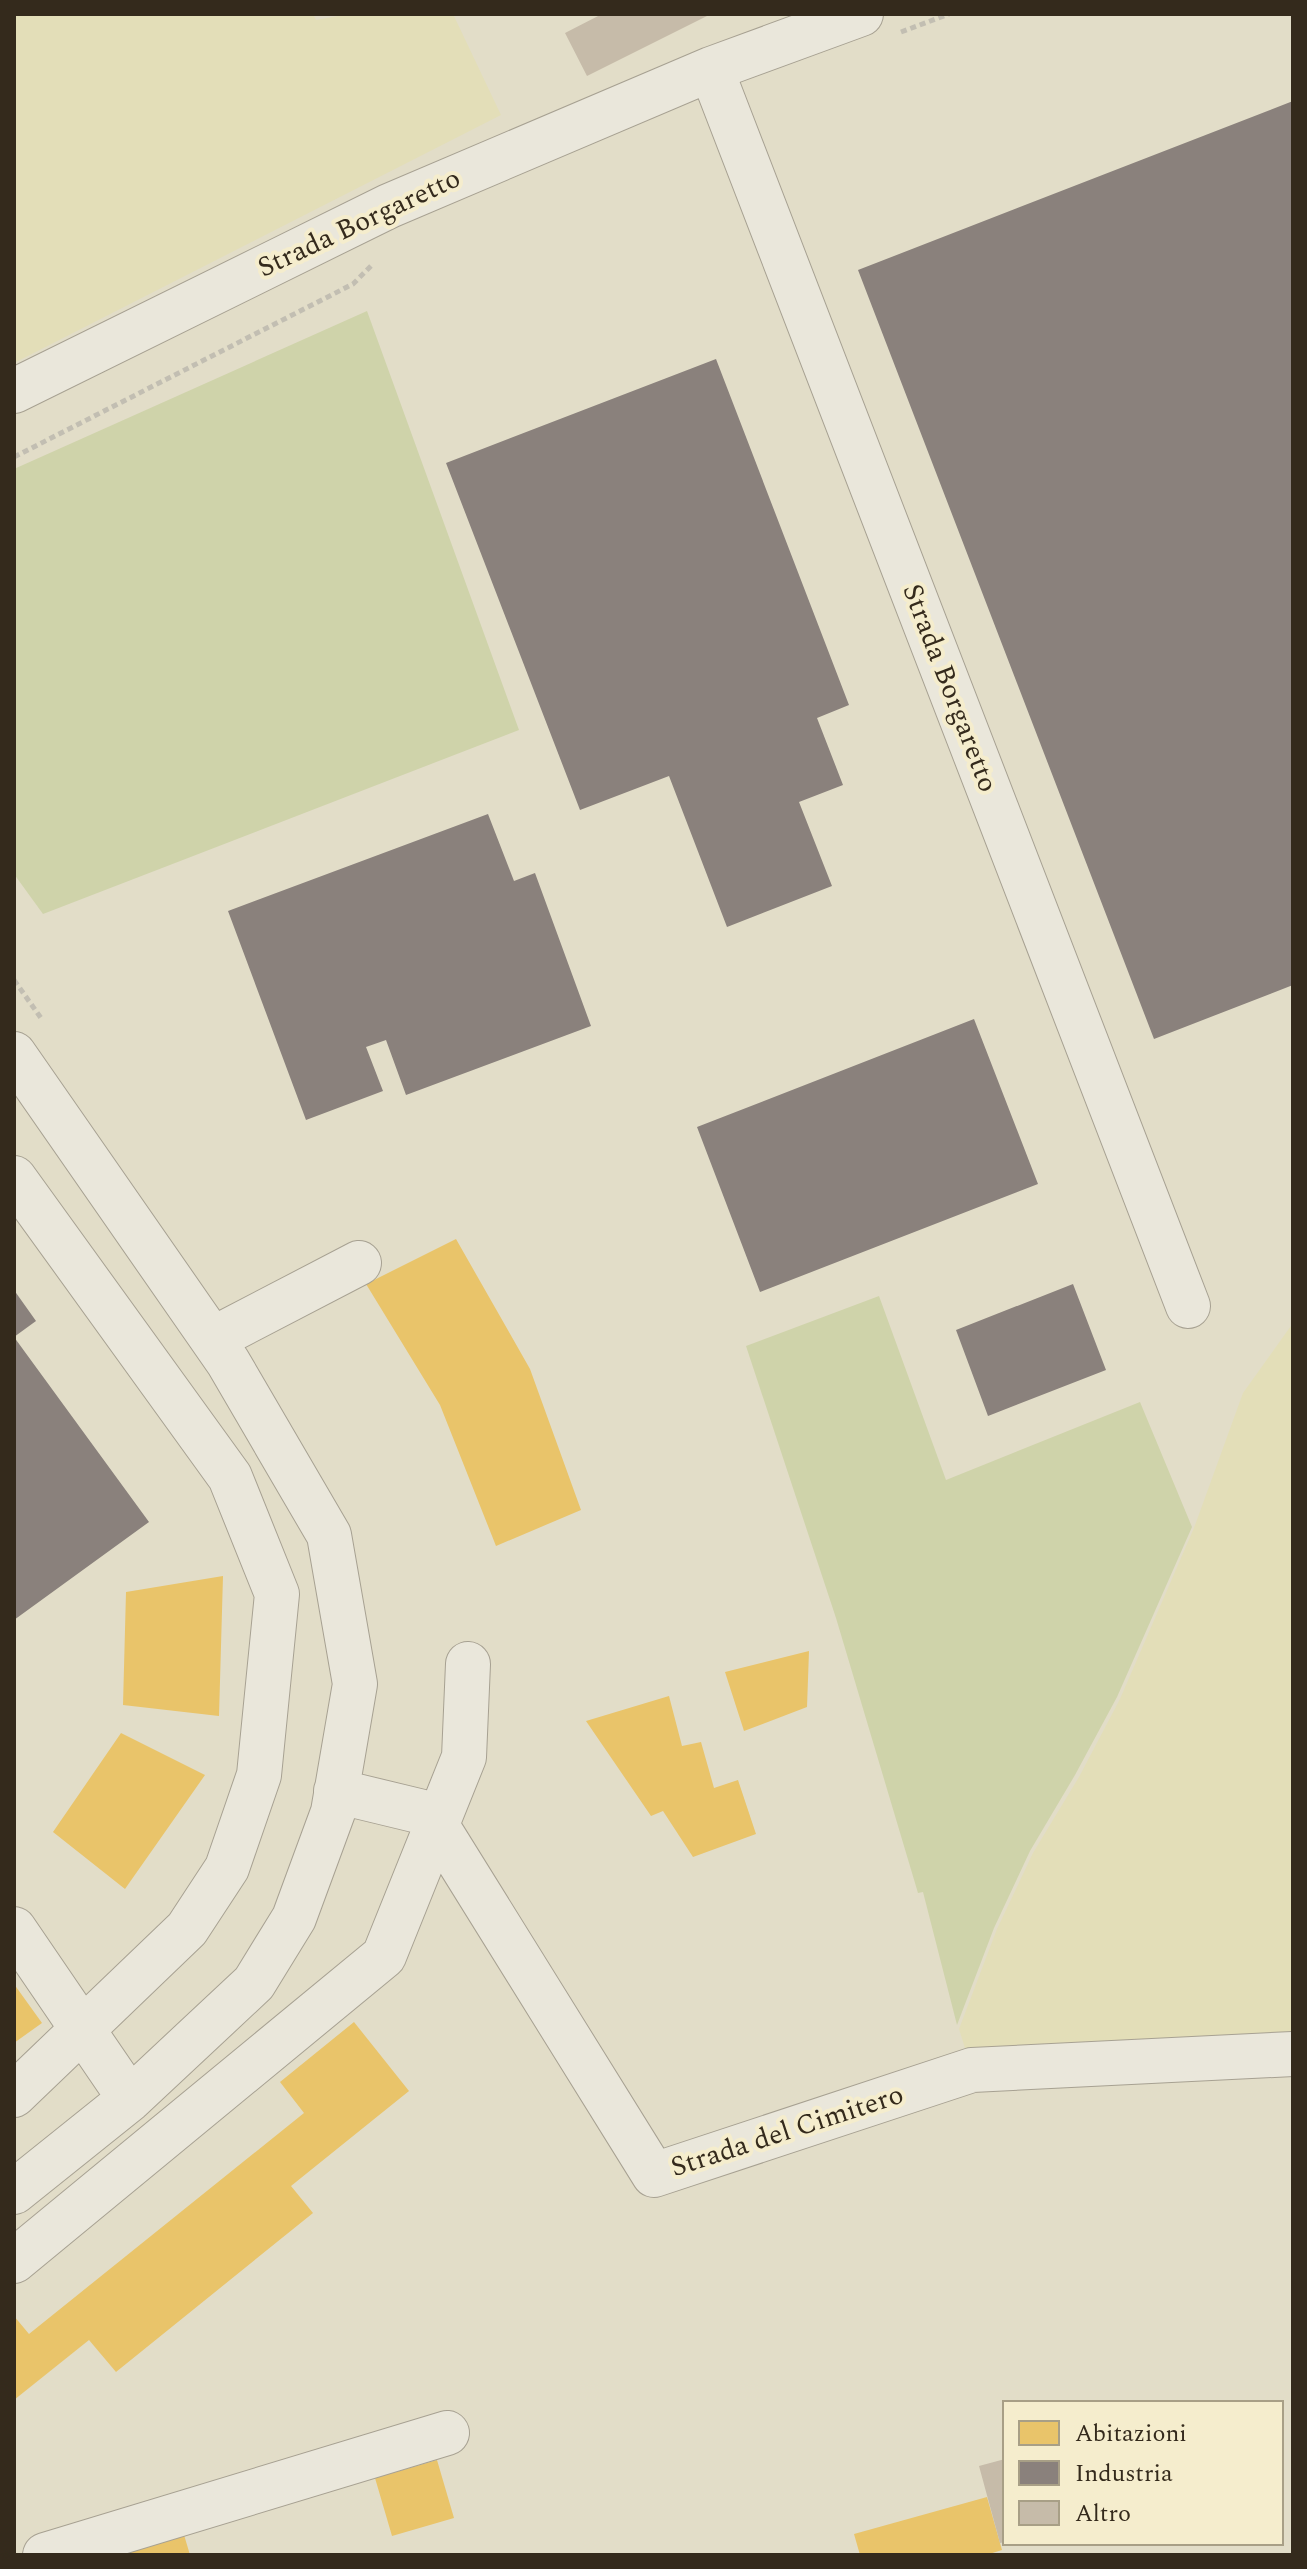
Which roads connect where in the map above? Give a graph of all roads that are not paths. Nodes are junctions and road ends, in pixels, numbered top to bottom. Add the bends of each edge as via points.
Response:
1 (877, 25) edge
2 (711, 69) junction
3 (14, 391) edge
4 (14, 1054) edge
5 (14, 1178) edge
6 (359, 1263) dead end
7 (1188, 1306) dead end
8 (213, 1339) junction
9 (468, 1664) dead end
10 (336, 1791) junction
11 (437, 1826) junction
12 (14, 1929) edge
13 (82, 2030) junction
14 (1293, 2054) edge
15 (14, 2095) edge
16 (130, 2099) junction
17 (14, 2192) edge
18 (14, 2261) edge
19 (447, 2433) dead end
20 (45, 2555) edge

1 - 2 street, Strada Borgaretto
2 - 3 street, Strada Borgaretto via 389,206
2 - 7 street, Strada Borgaretto
4 - 8 street
5 - 13 street via 230,1477 277,1594 259,1775 227,1868 187,1929
6 - 8 street
8 - 10 street via 329,1535 355,1684
9 - 11 street via 464,1757
10 - 11 street, Strada del Cimitero via 427,1813
10 - 16 street via 294,1918 254,1983
11 - 14 street, Strada del Cimitero via 654,2175 972,2070
11 - 18 street via 384,1956
12 - 13 street
13 - 15 street
13 - 16 street
16 - 17 street
19 - 20 street

